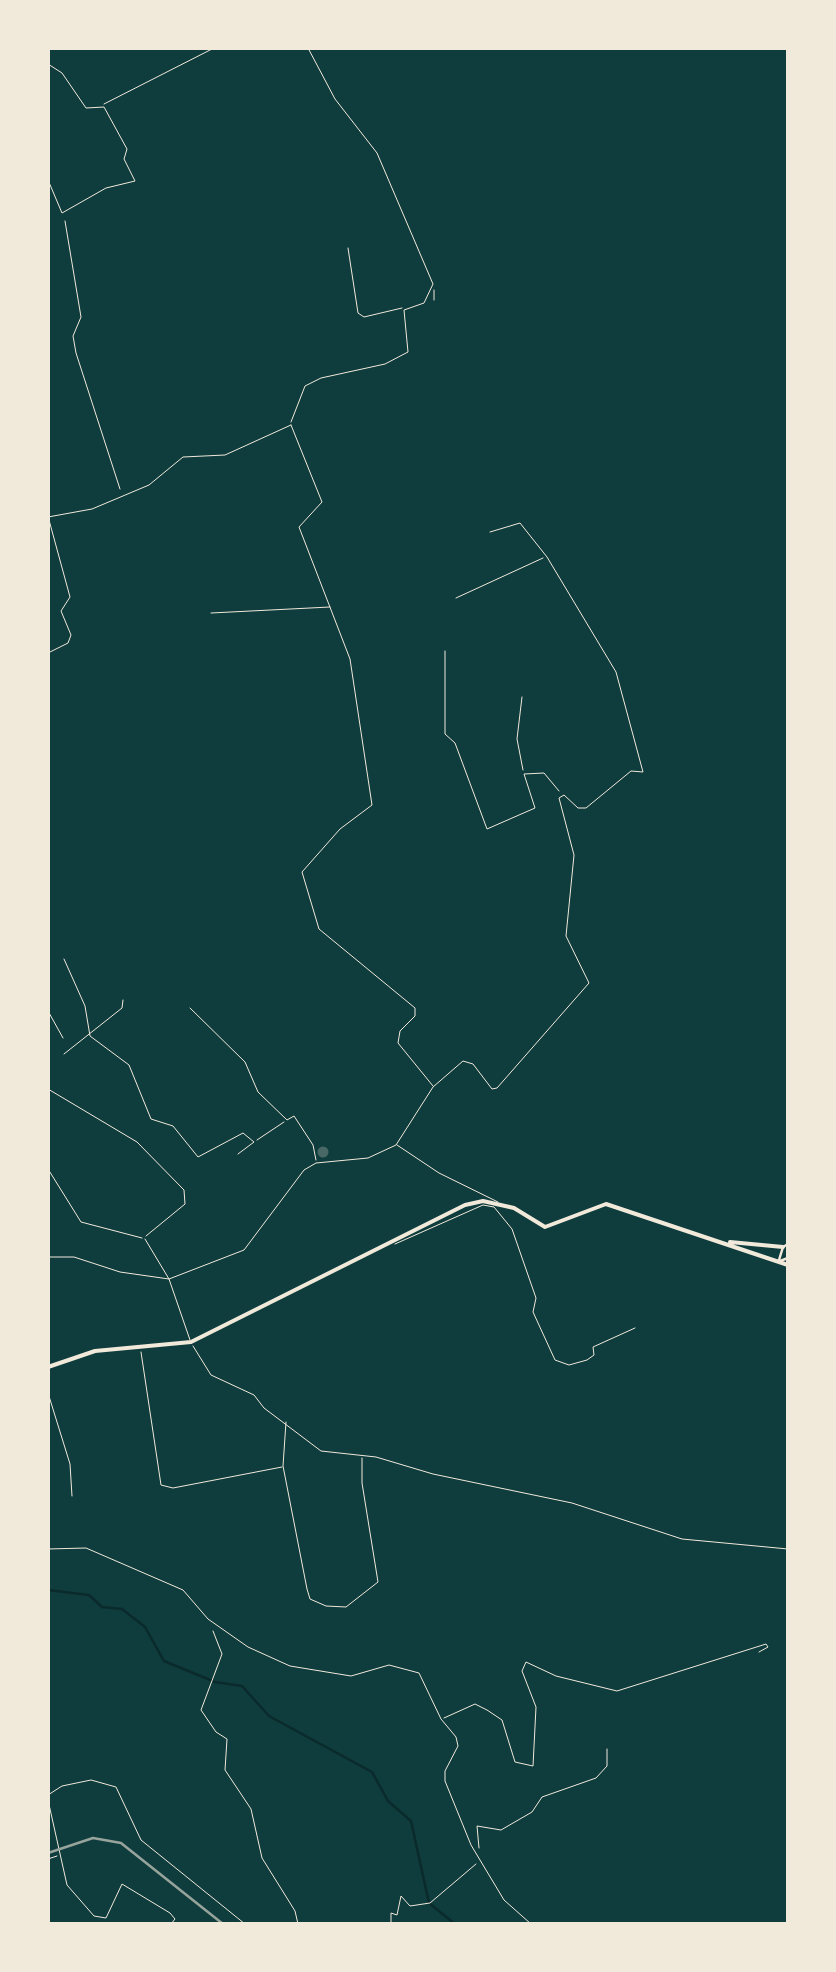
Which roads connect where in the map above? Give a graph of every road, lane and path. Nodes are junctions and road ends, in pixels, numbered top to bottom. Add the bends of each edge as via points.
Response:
1 (214, 48) edge
2 (308, 48) edge
3 (48, 64) edge
4 (101, 105) junction
5 (48, 180) edge
6 (62, 213) junction
7 (348, 248) dead end
8 (432, 287) junction
9 (434, 300) dead end
10 (406, 308) junction
11 (291, 425) junction
12 (122, 495) junction
13 (48, 517) edge
14 (490, 532) dead end
15 (546, 556) junction
16 (456, 598) dead end
17 (333, 606) junction
18 (211, 613) dead end
19 (445, 651) dead end
20 (48, 653) edge
21 (522, 697) dead end
22 (524, 774) junction
23 (561, 794) junction
24 (64, 959) dead end
25 (123, 1000) dead end
26 (190, 1008) dead end
27 (48, 1011) edge
28 (89, 1032) junction
29 (63, 1038) dead end
30 (64, 1054) dead end
31 (433, 1087) junction
32 (48, 1089) edge
33 (288, 1120) junction
34 (254, 1142) junction
35 (396, 1144) junction
36 (238, 1154) dead end
37 (316, 1163) junction
38 (48, 1169) edge
39 (498, 1202) junction
40 (145, 1239) junction
41 (716, 1239) junction
42 (393, 1242) junction
43 (786, 1246) edge
44 (48, 1256) edge
45 (788, 1258) edge
46 (779, 1262) junction
47 (788, 1266) edge
48 (168, 1279) junction
49 (635, 1328) dead end
50 (200, 1338) junction
51 (191, 1342) junction
52 (179, 1343) junction
53 (141, 1348) junction
54 (196, 1354) junction
55 (49, 1365) edge
56 (48, 1393) edge
57 (286, 1422) junction
58 (362, 1455) junction
59 (283, 1466) junction
60 (72, 1496) dead end
61 (788, 1548) edge
62 (48, 1550) edge
63 (208, 1618) junction
64 (760, 1652) dead end
65 (441, 1719) junction
66 (608, 1750) dead end
67 (48, 1795) edge
68 (48, 1800) edge
69 (476, 1854) junction
70 (60, 1856) junction
71 (48, 1860) edge
72 (96, 1918) junction
73 (103, 1924) edge
74 (171, 1924) edge
75 (245, 1924) edge
76 (298, 1924) edge
77 (391, 1924) edge
78 (531, 1924) edge

1 - 4 street
2 - 8 street via 334,99 377,153
3 - 4 street via 86,108
4 - 6 street via 127,149 124,159 135,180
5 - 6 street
6 - 12 path via 81,317 73,336 76,353
7 - 10 street via 358,313
8 - 9 street
8 - 10 street via 424,303
10 - 11 street via 408,352 305,386
11 - 12 street via 224,455 183,458 149,485
11 - 17 street via 322,502 300,527
12 - 13 street
13 - 20 street via 70,597 61,611 71,635
14 - 15 street via 520,522
15 - 16 street
15 - 23 street via 616,672 643,772 632,771 586,808
17 - 18 street
17 - 31 street via 350,659 372,805 302,872 320,929 415,1008 398,1043
19 - 22 street via 444,734 454,743 486,828 534,808
21 - 22 street via 517,740
22 - 23 street via 544,773
23 - 31 street via 574,855 566,936 589,983 497,1088 463,1060
24 - 28 street
25 - 28 street via 122,1008
26 - 33 street via 232,1046 258,1092
27 - 29 street
28 - 30 street
28 - 34 street via 129,1066 151,1119 168,1122 198,1157 244,1133
31 - 35 street
32 - 40 street via 137,1142 184,1190 185,1204
33 - 34 street
33 - 37 street via 294,1116 313,1145
34 - 36 street
35 - 37 street via 368,1158
35 - 39 street
37 - 48 street via 294,1179 244,1250
38 - 40 street via 81,1222
39 - 41 main road via 545,1227 606,1204
39 - 42 main road via 465,1205
40 - 48 street
41 - 43 main road
41 - 46 main road
42 - 49 street via 396,1247 483,1205 494,1207 512,1228 536,1298 533,1312 555,1360 569,1366 587,1360 593,1346
42 - 50 main road
43 - 46 street
44 - 48 street
45 - 46 street
46 - 47 main road
48 - 51 street
50 - 51 main road
50 - 54 street
51 - 52 main road
51 - 54 street
52 - 53 main road
52 - 54 street
53 - 55 main road via 95,1351
53 - 59 street via 161,1485
54 - 57 street via 211,1376 254,1395
56 - 60 street via 70,1464
57 - 58 street via 321,1451
57 - 59 street
58 - 59 street via 378,1582 346,1607 310,1599
58 - 61 street via 572,1503 682,1539
62 - 63 street via 86,1548 183,1590
63 - 65 street via 290,1666 351,1676 389,1665 419,1673
63 - 76 path via 222,1654 201,1710 227,1739 225,1770 251,1809 262,1858
64 - 65 street via 767,1645 616,1691 526,1662 522,1671 536,1707 533,1766 515,1762 502,1720 476,1704
65 - 69 street via 458,1746 445,1781
66 - 69 path via 596,1778 542,1797 532,1812 501,1830 477,1826
67 - 75 street via 91,1780 116,1787 141,1840
68 - 70 street
69 - 77 path via 476,1866 430,1903 410,1906 401,1896
69 - 78 street via 504,1900
70 - 71 street
70 - 72 street via 68,1884
72 - 73 street
72 - 74 street via 106,1918 122,1884 170,1913

